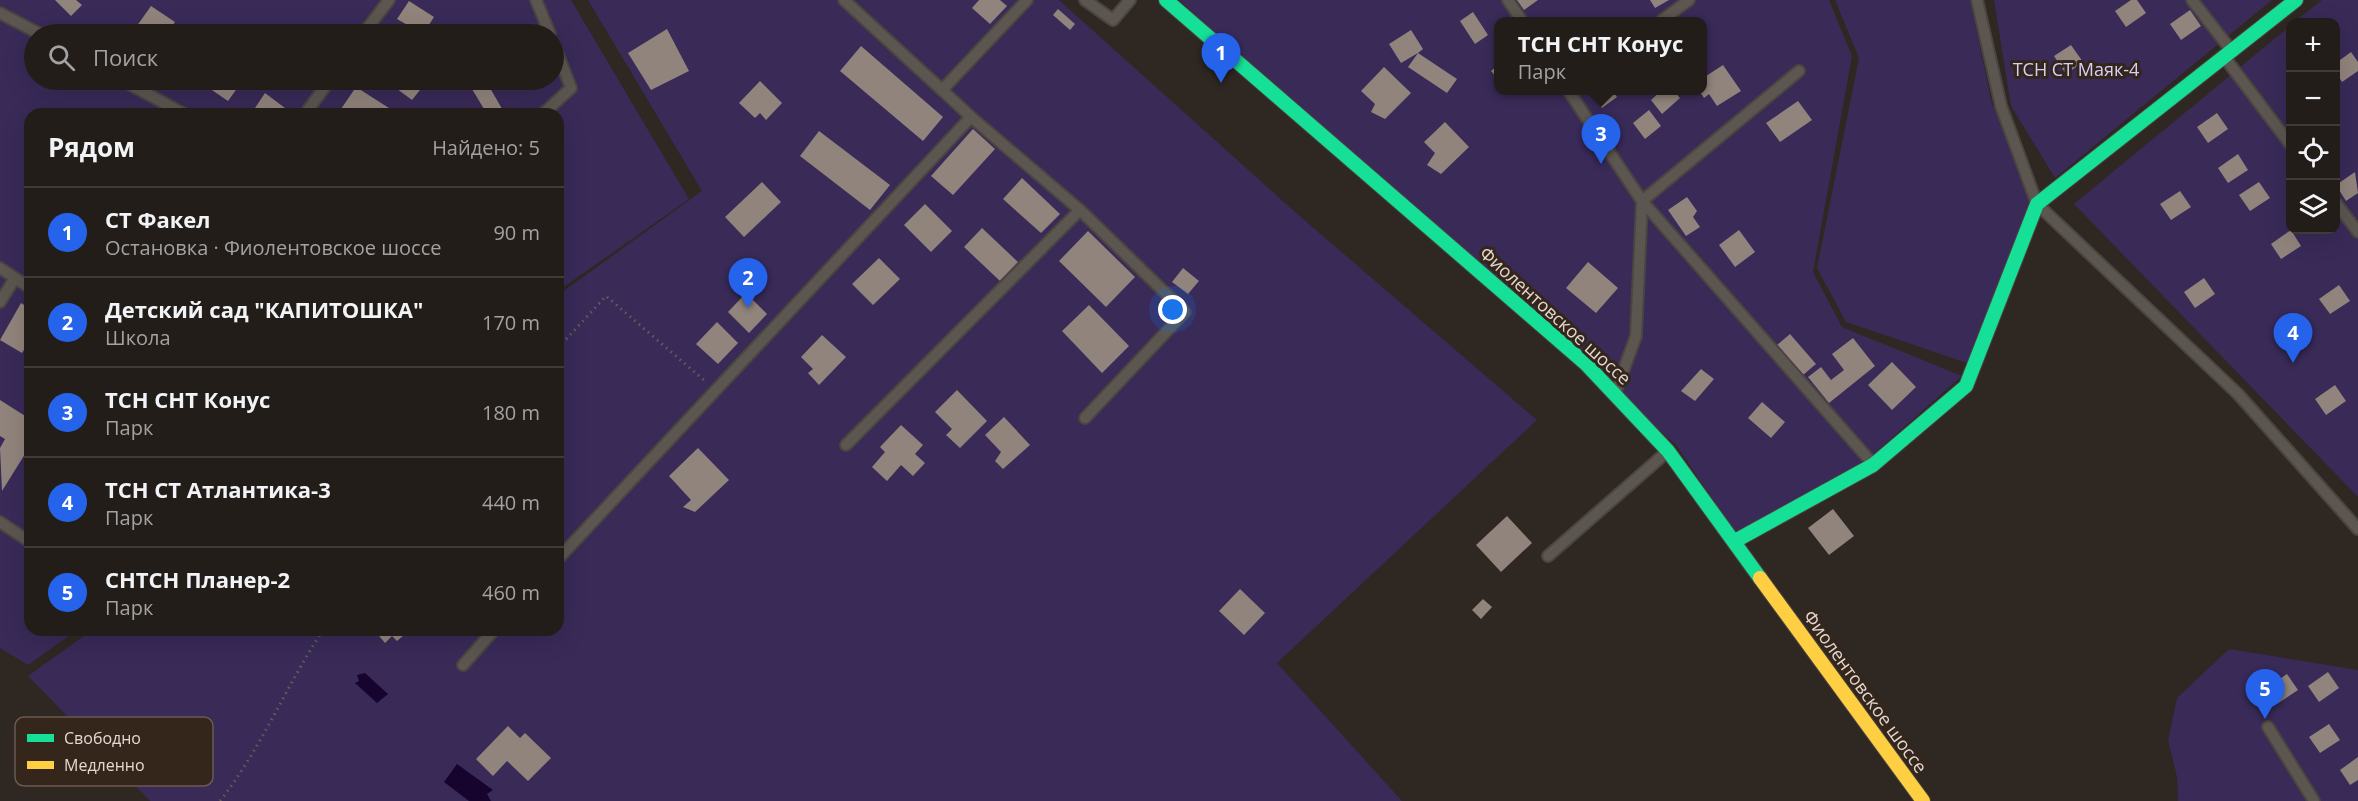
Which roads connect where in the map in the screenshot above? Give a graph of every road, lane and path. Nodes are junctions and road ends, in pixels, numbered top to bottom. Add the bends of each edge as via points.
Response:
1 (388, 0) edge
2 (536, 0) edge
3 (844, 0) edge
4 (1027, 0) edge
5 (1085, 0) edge
6 (1130, 0) edge
7 (1166, 0) edge
8 (1508, 0) edge
9 (1689, 0) edge
10 (1977, 0) edge
11 (2192, 0) edge
12 (2296, 0) edge
13 (0, 13) edge
14 (1519, 17) edge
15 (1666, 17) edge
16 (370, 24) edge
17 (546, 24) edge
18 (24, 26) edge
19 (2227, 53) junction
20 (564, 70) edge
21 (1799, 71) dead end
22 (140, 90) edge
23 (323, 90) edge
24 (942, 90) junction
25 (1572, 95) edge
26 (173, 108) edge
27 (309, 108) edge
28 (549, 108) edge
29 (971, 117) junction
30 (2286, 138) edge
31 (1642, 201) junction
32 (2037, 204) junction
33 (2340, 208) edge
34 (1080, 210) junction
35 (2358, 232) edge
36 (0, 268) edge
37 (15, 278) junction
38 (24, 284) edge
39 (0, 302) edge
40 (564, 342) edge
41 (716, 390) junction
42 (1615, 393) junction
43 (1085, 418) dead end
44 (846, 445) dead end
45 (1668, 451) junction
46 (1873, 465) junction
47 (0, 522) edge
48 (2358, 529) edge
49 (24, 538) edge
50 (1735, 542) junction
51 (564, 553) edge
52 (1548, 556) dead end
53 (319, 636) edge
54 (489, 636) edge
55 (463, 665) dead end
56 (2268, 727) dead end
57 (220, 801) edge
58 (1923, 801) edge
59 (2314, 801) edge

1 - 16 lane
2 - 17 lane
3 - 24 lane
4 - 24 lane
5 - 6 lane via 1113,20
7 - 42 main road, Фиолентовское шоссе
8 - 14 lane
9 - 15 lane
10 - 32 lane via 2001,106
11 - 19 lane
12 - 19 main road
13 - 18 lane
19 - 30 lane
19 - 32 main road
20 - 28 lane via 571,88
21 - 31 lane
22 - 26 lane
23 - 27 lane
24 - 29 lane
25 - 31 lane
29 - 34 lane
29 - 41 lane
31 - 42 lane via 1636,336
31 - 46 lane
32 - 46 main road via 1966,386
32 - 48 lane via 2238,394
33 - 35 lane
34 - 43 lane via 1185,312
34 - 44 lane
36 - 37 lane
37 - 38 lane
37 - 39 lane
40 - 41 path via 606,296
41 - 51 lane
42 - 45 main road, Фиолентовское шоссе
45 - 50 main road, Фиолентовское шоссе
45 - 52 lane
46 - 50 main road
47 - 49 lane
50 - 58 main road, Фиолентовское шоссе
53 - 57 path via 240,775
54 - 55 lane
56 - 59 lane

